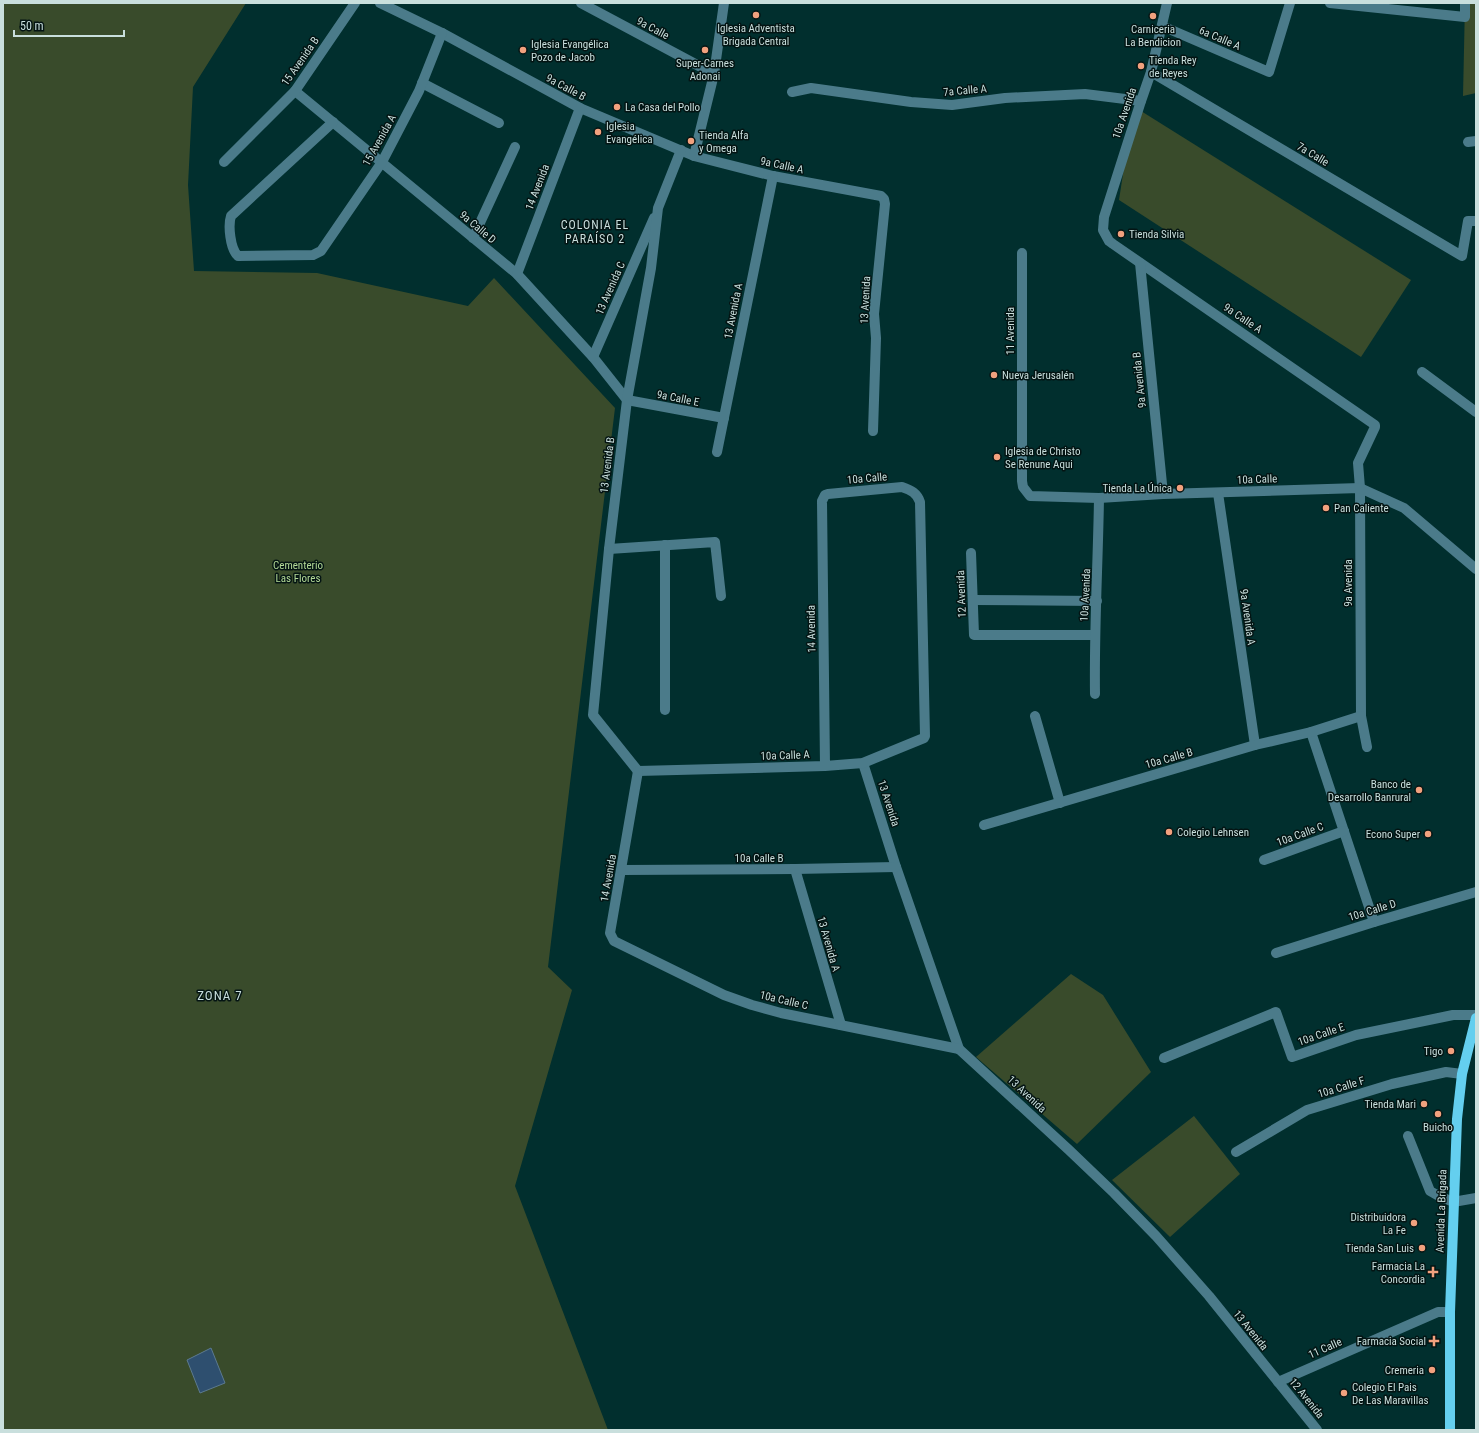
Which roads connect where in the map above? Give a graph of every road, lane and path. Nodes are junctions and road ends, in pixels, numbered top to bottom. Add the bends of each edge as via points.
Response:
1 (355, 3) edge
2 (380, 3) edge
3 (581, 3) edge
4 (724, 3) edge
5 (1167, 3) edge
6 (1290, 3) edge
7 (1330, 3) edge
8 (1465, 3) edge
9 (1162, 26) junction
10 (442, 33) junction
11 (1151, 72) junction
12 (714, 74) junction
13 (422, 83) junction
14 (296, 90) junction
15 (792, 92) dead end
16 (1141, 101) junction
17 (580, 108) junction
18 (333, 122) junction
19 (499, 123) dead end
20 (515, 147) dead end
21 (681, 150) junction
22 (694, 156) junction
23 (224, 162) dead end
24 (382, 162) junction
25 (773, 176) junction
26 (881, 196) joint
27 (658, 208) junction
28 (1476, 221) edge
29 (1103, 230) joint
30 (473, 238) junction
31 (1022, 253) dead end
32 (1140, 263) junction
33 (517, 274) junction
34 (593, 357) junction
35 (1422, 372) dead end
36 (627, 400) junction
37 (1476, 412) edge
38 (724, 418) junction
39 (1373, 422) joint
40 (873, 431) dead end
41 (717, 452) dead end
42 (1022, 481) joint
43 (1360, 488) junction
44 (1218, 492) junction
45 (828, 494) joint
46 (1163, 494) junction
47 (1100, 498) junction
48 (665, 546) junction
49 (610, 549) junction
50 (971, 553) dead end
51 (1476, 569) edge
52 (721, 596) dead end
53 (973, 600) junction
54 (1097, 601) junction
55 (1094, 635) junction
56 (1095, 694) dead end
57 (665, 710) dead end
58 (1035, 716) dead end
59 (1361, 716) junction
60 (1311, 732) junction
61 (925, 736) joint
62 (1255, 746) junction
63 (1367, 747) dead end
64 (863, 764) junction
65 (825, 766) junction
66 (638, 771) junction
67 (1060, 802) junction
68 (984, 825) dead end
69 (1344, 831) junction
70 (1264, 860) dead end
71 (896, 866) junction
72 (795, 869) junction
73 (622, 870) junction
74 (1476, 892) edge
75 (1374, 922) junction
76 (614, 941) joint
77 (1276, 953) dead end
78 (1476, 1015) edge
79 (1476, 1018) edge
80 (841, 1025) junction
81 (959, 1049) junction
82 (1164, 1058) dead end
83 (1462, 1074) junction
84 (1408, 1136) dead end
85 (1236, 1152) dead end
86 (1476, 1198) edge
87 (1453, 1202) junction
88 (1450, 1312) junction
89 (1278, 1382) junction
90 (1317, 1430) edge
91 (1450, 1430) edge

1 - 14 street, 15 Avenida B
2 - 10 street, 9a Calle B
3 - 12 street, 9a Calle
4 - 12 street
5 - 9 street, 10a Avenida
6 - 9 street, 6a Calle A via 1270,72
7 - 8 street via 1465,16
9 - 11 street, 10a Avenida
10 - 13 street, 15 Avenida A
10 - 17 street, 9a Calle B
11 - 16 street, 10a Avenida
11 - 28 street, 7a Calle via 1462,256 1468,221
12 - 22 street
13 - 19 street
13 - 24 street, 15 Avenida A
14 - 18 street, 9a Calle D
14 - 23 street, 15 Avenida B
15 - 16 street, 7a Calle A via 811,88 940,105 1005,98 1085,94
16 - 29 street, 10a Avenida via 1104,217
17 - 21 street, 9a Calle B
17 - 33 street, 14 Avenida
18 - 24 street, 9a Calle D
18 - 24 street, 15 Avenida A via 231,216 229,222 233,251 238,256 313,255 321,251
20 - 30 street
21 - 22 street, 9a Calle A
21 - 27 street, 13 Avenida B
22 - 25 street, 9a Calle A
24 - 30 street, 9a Calle D
25 - 26 street, 9a Calle A
25 - 38 street, 13 Avenida A
26 - 40 street, 13 Avenida via 885,204 874,314 876,338
27 - 34 street, 13 Avenida C
27 - 36 street, 13 Avenida B via 651,268
29 - 32 street, 9a Calle A via 1109,241
30 - 33 street, 9a Calle D
31 - 42 street, 11 Avenida
32 - 39 street, 9a Calle A
32 - 46 street, 9a Avenida B
33 - 34 street, 9a Calle D
34 - 36 street, 9a Calle D
35 - 37 street
36 - 38 street, 9a Calle E
36 - 49 street, 13 Avenida B
38 - 41 street, 13 Avenida A
39 - 43 street, 9a Avenida via 1375,427 1358,465
42 - 47 street, 10a Calle via 1030,496
43 - 44 street, 10a Calle
43 - 51 street, 10a Calle via 1404,508
43 - 59 street, 9a Avenida
44 - 46 street, 10a Calle
44 - 62 street, 9a Avenida A
45 - 61 street, 10a Calle via 902,487 914,492 920,502
45 - 65 street, 14 Avenida via 822,501
46 - 47 street, 10a Calle
47 - 54 street, 10a Avenida
48 - 49 street
48 - 52 street via 715,542
48 - 57 street
49 - 66 street, 13 Avenida B via 592,715
50 - 53 street, 12 Avenida
53 - 54 street
53 - 55 street, 12 Avenida via 976,636
54 - 55 street, 10a Avenida
55 - 56 street, 10a Avenida
58 - 67 street
59 - 60 street, 10a Calle B
59 - 63 street, 9a Avenida
60 - 62 street, 10a Calle B
60 - 69 street
61 - 64 street, 10a Calle A via 922,740
62 - 67 street, 10a Calle B
64 - 65 street, 10a Calle A
64 - 71 street, 13 Avenida
65 - 66 street, 10a Calle A
66 - 73 street, 14 Avenida
67 - 68 street, 10a Calle B
69 - 70 street, 10a Calle C
69 - 75 street
71 - 72 street, 10a Calle B
71 - 81 street, 13 Avenida
72 - 73 street, 10a Calle B
72 - 80 street, 13 Avenida A
73 - 76 street, 14 Avenida via 610,933
74 - 75 street, 10a Calle D
75 - 77 street, 10a Calle D
76 - 80 street, 10a Calle C via 745,1002 781,1013
78 - 82 street, 10a Calle E via 1453,1015 1356,1034 1292,1057 1276,1012
79 - 83 main road, Avenida La Brigada
80 - 81 street, 10a Calle C
81 - 89 street, 13 Avenida via 1136,1215 1195,1279
83 - 85 street, 10a Calle F via 1446,1072 1430,1075 1307,1110
83 - 87 main road, Avenida La Brigada
84 - 87 street via 1430,1191
86 - 87 street
87 - 88 main road, Avenida La Brigada
88 - 89 street, 11 Calle via 1438,1312
88 - 91 main road, Avenida La Brigada
89 - 90 street, 12 Avenida

